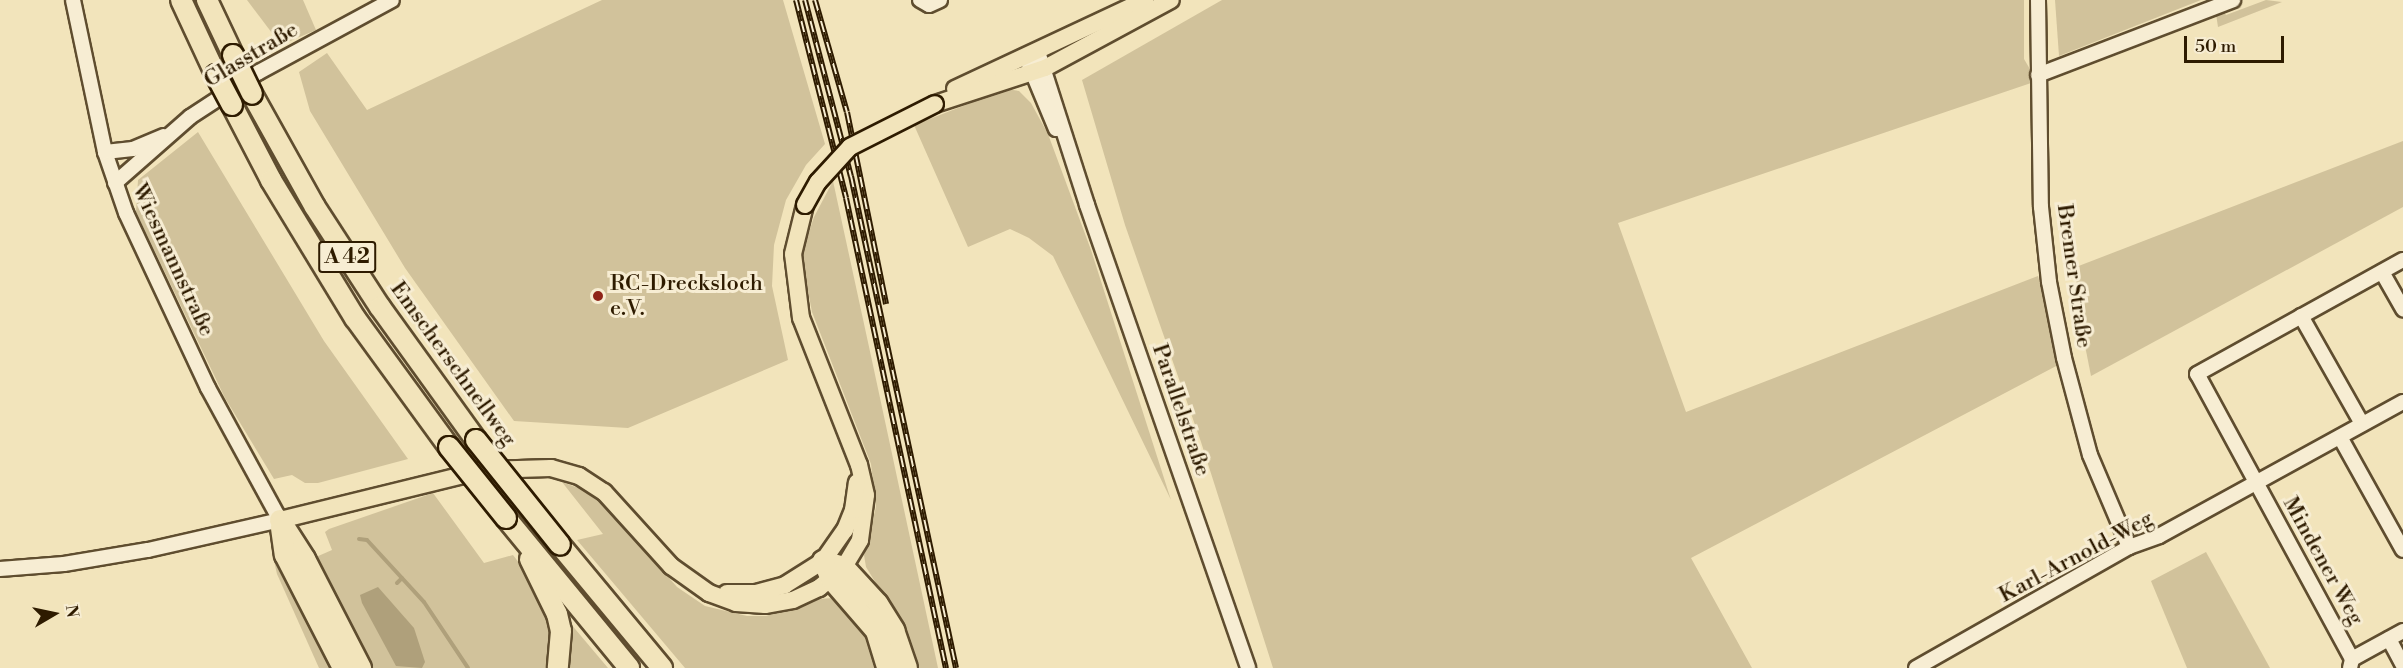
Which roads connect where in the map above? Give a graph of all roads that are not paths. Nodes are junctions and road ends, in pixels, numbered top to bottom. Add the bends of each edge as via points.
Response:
1 (73, 0) edge
2 (181, 0) edge
3 (207, 0) edge
4 (392, 0) edge
5 (920, 0) edge
6 (940, 0) edge
7 (1145, 0) edge
8 (1171, 0) edge
9 (2038, 0) edge
10 (2233, 0) edge
11 (1036, 62) junction
12 (2038, 75) junction
13 (167, 134) junction
14 (105, 152) junction
15 (115, 183) junction
16 (2403, 260) edge
17 (2382, 272) junction
18 (2403, 309) edge
19 (2301, 316) junction
20 (2403, 402) edge
21 (2362, 424) junction
22 (2340, 437) junction
23 (852, 451) junction
24 (2256, 482) junction
25 (280, 520) junction
26 (2129, 547) junction
27 (2403, 550) edge
28 (530, 552) junction
29 (823, 561) junction
30 (0, 569) edge
31 (837, 573) junction
32 (696, 585) junction
33 (2403, 631) edge
34 (2389, 639) junction
35 (2351, 664) edge
36 (2403, 664) edge
37 (343, 668) edge
38 (361, 668) edge
39 (558, 668) edge
40 (629, 668) edge
41 (663, 668) edge
42 (887, 668) edge
43 (907, 668) edge
44 (1248, 668) edge
45 (1916, 668) edge

1 - 14 street, Wiesmannstraße
2 - 28 highway, A 42, bridge via 271,180 355,318
3 - 41 highway, Emscherschnellweg / A 42, bridge via 252,94 321,217 380,307 476,440
4 - 13 street, Glasstraße via 259,72
5 - 6 street via 929,5
7 - 11 main road
8 - 11 main road
9 - 12 street, Bremer Straße
10 - 12 street
11 - 23 main road, bridge via 935,104 850,147 818,182 805,205 792,254 796,295 801,318
11 - 44 street, Parallelstraße
12 - 26 street, Bremer Straße via 2041,207 2058,331 2091,455
13 - 14 street, Glasstraße via 133,149
13 - 15 street, Glasstraße
14 - 15 street, Wiesmannstraße
15 - 25 street, Wiesmannstraße via 208,388
16 - 17 street
17 - 18 street
17 - 19 street
19 - 21 street
19 - 24 street via 2197,374
20 - 21 street, Karl-Arnold-Weg
21 - 22 street, Karl-Arnold-Weg
22 - 24 street, Karl-Arnold-Weg
22 - 27 street
23 - 29 main road via 857,481 853,510 842,537
23 - 31 main road via 864,480 867,510 860,540
24 - 26 street, Karl-Arnold-Weg via 2159,536
24 - 35 street, Mindener Weg
25 - 30 street via 148,550 64,564
25 - 32 main road via 484,470 551,468 579,476 604,492 658,553
25 - 37 highway via 285,555
25 - 38 highway
26 - 45 street, Karl-Arnold-Weg
28 - 39 highway via 557,614 561,648
28 - 40 highway, A 42
29 - 31 highway
29 - 32 main road via 799,579 756,593 726,593
31 - 32 main road via 801,597 765,605 736,603
31 - 42 highway via 876,631
31 - 43 highway via 886,616
33 - 34 street, Mindener Weg
34 - 35 street, Mindener Weg
34 - 36 street

